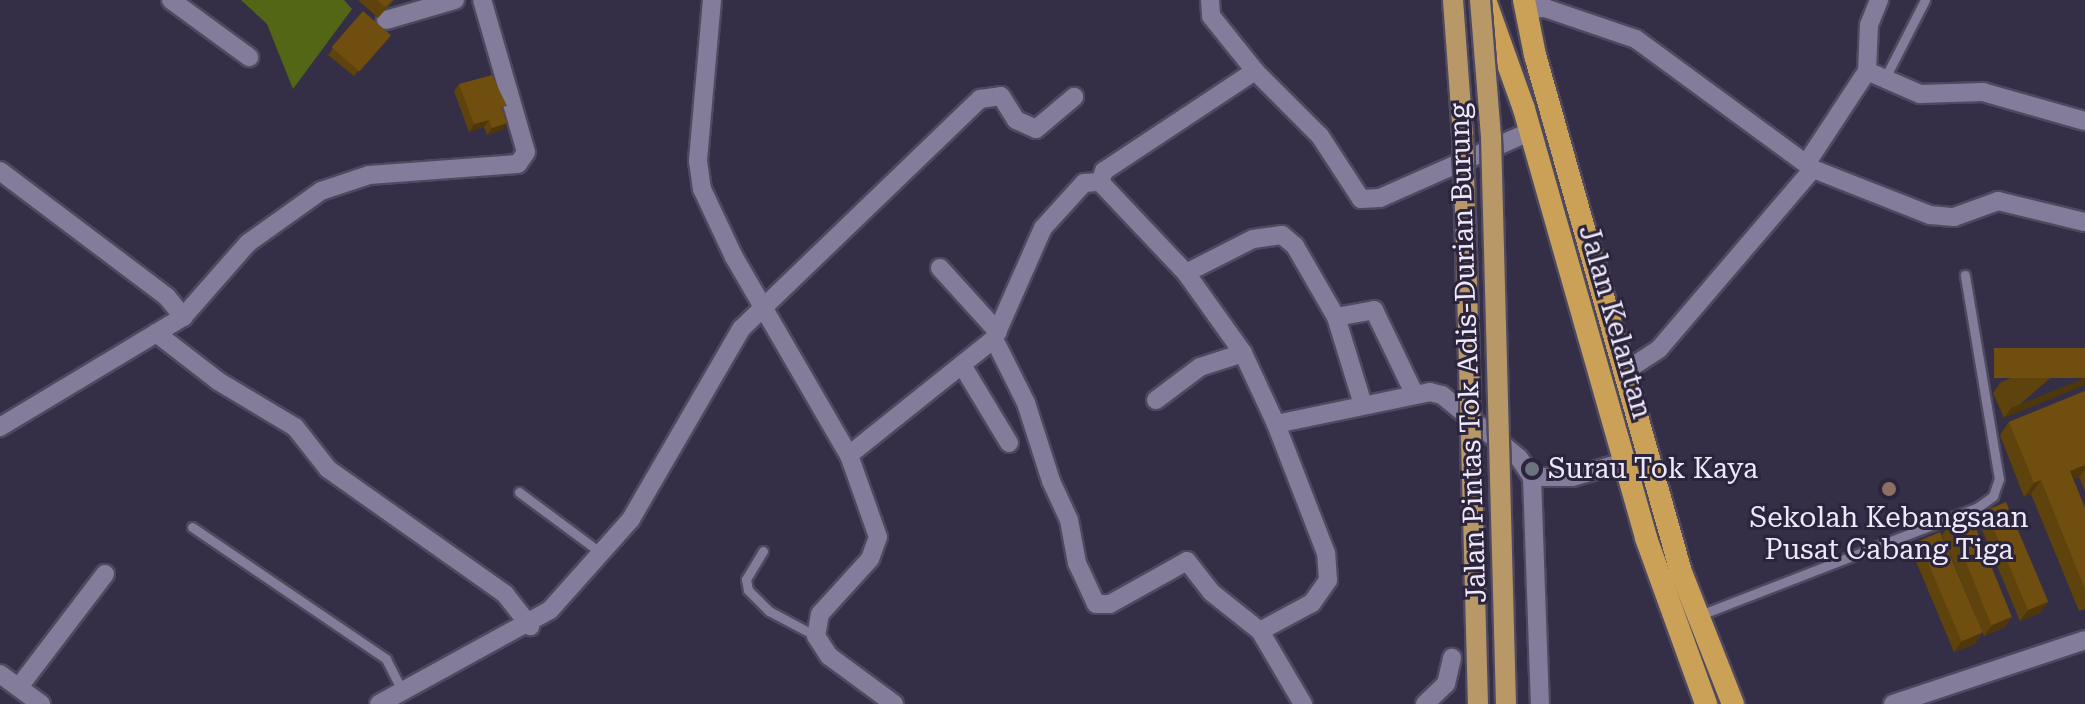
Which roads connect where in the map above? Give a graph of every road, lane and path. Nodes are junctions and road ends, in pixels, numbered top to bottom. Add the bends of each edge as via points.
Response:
1 (171, 0) edge
2 (455, 0) edge
3 (482, 0) edge
4 (712, 0) edge
5 (1210, 0) edge
6 (1453, 0) edge
7 (1482, 0) edge
8 (1879, 0) edge
9 (1925, 0) edge
10 (1525, 4) edge
11 (386, 20) edge
12 (249, 57) dead end
13 (1255, 71) junction
14 (1867, 71) junction
15 (1884, 80) junction
16 (1074, 97) dead end
17 (2085, 121) edge
18 (1531, 131) junction
19 (1810, 167) junction
20 (0, 171) edge
21 (1100, 182) junction
22 (2085, 222) edge
23 (940, 268) dead end
24 (1186, 273) junction
25 (1965, 275) dead end
26 (763, 307) junction
27 (183, 317) junction
28 (1336, 317) junction
29 (156, 333) junction
30 (996, 335) junction
31 (1243, 353) junction
32 (962, 365) junction
33 (1624, 372) junction
34 (1414, 393) junction
35 (1156, 400) dead end
36 (1363, 405) junction
37 (3, 418) edge
38 (1276, 424) junction
39 (1009, 443) dead end
40 (849, 455) junction
41 (1624, 462) junction
42 (1532, 477) junction
43 (519, 492) dead end
44 (192, 527) dead end
45 (763, 551) dead end
46 (601, 553) junction
47 (105, 574) dead end
48 (1697, 617) junction
49 (530, 626) junction
50 (1260, 631) junction
51 (816, 636) junction
52 (2085, 640) edge
53 (1452, 658) dead end
54 (0, 674) edge
55 (19, 687) junction
56 (403, 692) junction
57 (41, 704) edge
58 (379, 704) edge
59 (894, 704) edge
60 (1303, 704) edge
61 (1425, 704) edge
62 (1478, 704) edge
63 (1506, 704) edge
64 (1540, 704) edge
65 (1706, 704) edge
66 (1733, 704) edge
67 (1893, 704) edge

1 - 12 street
2 - 11 street
3 - 27 street via 526,152 518,164 369,175 321,191 248,243
4 - 26 street via 698,161 702,189
5 - 13 street via 1211,16
6 - 62 main road, Jalan Pintas Tok Adis-Durian Burung, bridge via 1463,136
7 - 18 highway, Jalan Kelantan
7 - 63 main road, Jalan Pintas Tok Adis-Durian Burung, bridge via 1491,136
8 - 14 street via 1868,33
9 - 15 lane
10 - 19 street via 1636,39
10 - 33 highway, Jalan Kelantan
13 - 18 street via 1320,136 1361,199 1380,198
13 - 21 street via 1104,171
14 - 15 street
14 - 19 street
15 - 17 street via 1920,94 1983,92
16 - 26 street via 1036,129 1016,120 1001,96 980,99
18 - 41 highway, Jalan Kelantan
19 - 22 street via 1942,219 1998,201
19 - 33 street via 1659,349
20 - 27 street via 167,297
21 - 24 street
21 - 30 street via 1084,183 1043,228
23 - 30 street
24 - 28 street via 1253,239 1282,235 1295,246
24 - 31 street
25 - 48 lane via 1999,479 1993,496 1978,507
26 - 40 street
26 - 46 street via 741,329 631,519
27 - 29 street
28 - 34 street via 1374,310
28 - 36 street
29 - 37 street
29 - 49 street via 218,381 295,427 328,469 505,594
30 - 32 street
30 - 50 street via 1026,403 1069,520 1077,563 1096,604 1110,604 1187,561 1211,592
31 - 35 street via 1200,367
31 - 38 street
32 - 39 street
32 - 40 street
33 - 48 highway, Jalan Kelantan
34 - 36 street
34 - 42 street via 1442,395 1519,458
36 - 38 street
38 - 50 street via 1330,566 1322,594
40 - 51 street via 878,537 870,559 820,614
41 - 42 street via 1572,477
41 - 65 highway, Jalan Kelantan via 1670,612
42 - 64 street
43 - 46 lane
44 - 56 lane via 386,659
45 - 51 lane via 746,579 748,590 769,611
46 - 49 street
47 - 55 street
48 - 66 highway, Jalan Kelantan
49 - 56 street
50 - 60 street
51 - 59 street via 829,656
52 - 67 street
53 - 61 street via 1446,684
54 - 55 street
55 - 57 street
56 - 58 street

